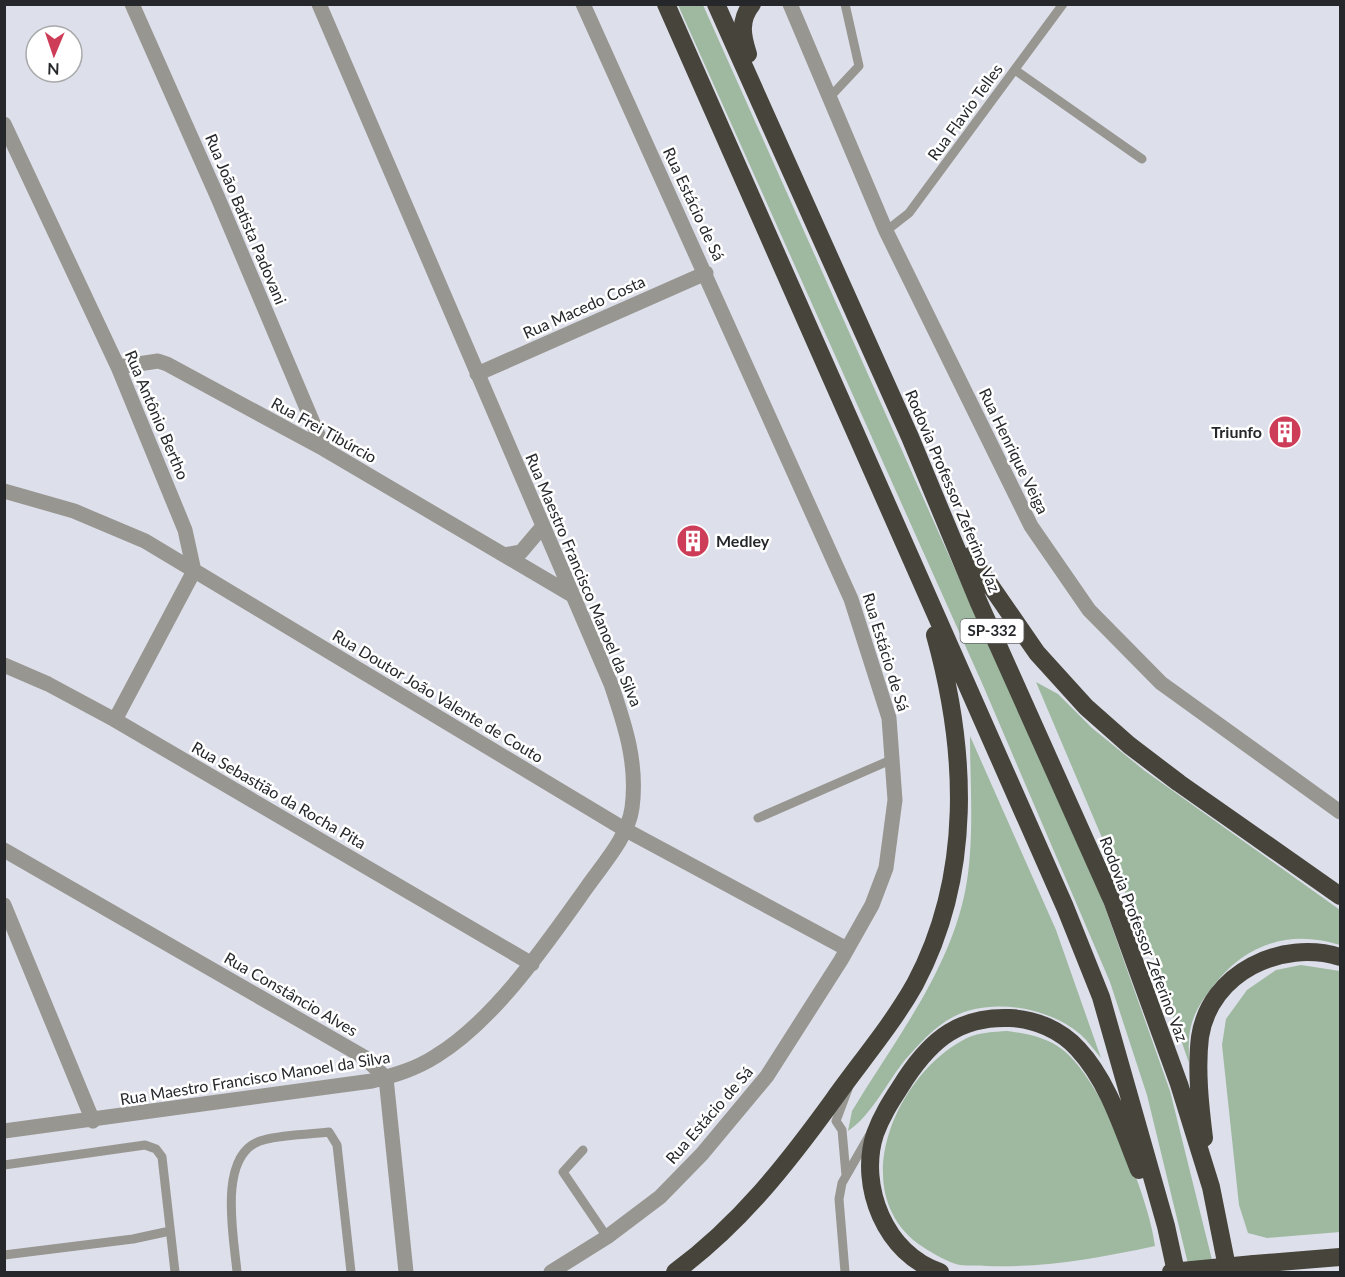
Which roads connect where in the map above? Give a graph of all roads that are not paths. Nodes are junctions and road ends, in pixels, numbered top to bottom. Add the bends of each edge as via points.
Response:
1 (132, 4) edge
2 (319, 4) edge
3 (583, 4) edge
4 (666, 4) edge
5 (716, 4) edge
6 (752, 4) edge
7 (790, 4) edge
8 (845, 4) edge
9 (1063, 4) edge
10 (1015, 70) junction
11 (829, 98) junction
12 (4, 124) edge
13 (777, 141) junction
14 (1142, 159) dead end
15 (886, 231) junction
16 (706, 273) junction
17 (118, 367) junction
18 (477, 374) junction
19 (910, 437) junction
20 (324, 449) junction
21 (4, 491) edge
22 (543, 526) junction
23 (504, 555) junction
24 (914, 561) junction
25 (194, 571) junction
26 (572, 595) junction
27 (4, 665) edge
28 (116, 720) junction
29 (893, 759) junction
30 (1341, 812) edge
31 (758, 818) dead end
32 (624, 828) junction
33 (4, 850) edge
34 (1341, 896) edge
35 (4, 904) edge
36 (847, 949) junction
37 (1341, 957) edge
38 (532, 964) junction
39 (856, 1070) junction
40 (386, 1078) junction
41 (890, 1100) junction
42 (93, 1121) junction
43 (4, 1131) edge
44 (583, 1150) dead end
45 (4, 1165) edge
46 (846, 1176) junction
47 (1211, 1187) junction
48 (1166, 1226) junction
49 (170, 1232) junction
50 (607, 1237) junction
51 (1341, 1251) edge
52 (4, 1255) edge
53 (1341, 1257) edge
54 (1313, 1260) junction
55 (175, 1272) edge
56 (237, 1272) edge
57 (351, 1272) edge
58 (406, 1272) edge
59 (551, 1272) edge
60 (675, 1272) edge
61 (845, 1272) edge
62 (940, 1272) edge
63 (1171, 1272) edge
64 (1176, 1272) edge
65 (1228, 1272) edge

1 - 20 street, Rua João Batista Padovani
2 - 18 street, Rua Maestro Francisco Manoel da Silva
3 - 16 street, Rua Estácio de Sá
4 - 24 highway, SP-332
5 - 13 highway, Rodovia Professor Zeferino Vaz / SP-332
6 - 13 highway via 744,18 742,39
7 - 11 street, Rua Henrique Veiga
8 - 11 lane via 859,66
9 - 10 lane, Rua Flavio Telles
10 - 14 lane
10 - 15 lane, Rua Flavio Telles via 909,213
11 - 15 street, Rua Henrique Veiga
12 - 17 street, Rua Antônio Bertho
13 - 19 highway, Rodovia Professor Zeferino Vaz / SP-332
15 - 30 street, Rua Henrique Veiga via 1031,526 1089,610 1161,683
16 - 18 street, Rua Macedo Costa
16 - 29 street, Rua Estácio de Sá via 851,599 889,718
17 - 20 street, Rua Frei Tibúrcio via 163,362
17 - 25 street, Rua Antônio Bertho via 185,530
18 - 22 street, Rua Maestro Francisco Manoel da Silva
19 - 34 highway via 976,569 1059,680 1129,745
19 - 47 highway, Rodovia Professor Zeferino Vaz / SP-332 via 979,603 1112,900 1179,1084
20 - 23 street, Rua Frei Tibúrcio
21 - 25 street, Rua Doutor João Valente de Couto via 84,516 145,541
22 - 23 street via 521,552
22 - 26 street, Rua Maestro Francisco Manoel da Silva
23 - 26 street, Rua Frei Tibúrcio
24 - 39 highway via 950,688 960,777 957,829 949,893 935,940 902,1005
24 - 48 highway, SP-332 via 1101,998
25 - 28 street
25 - 32 street, Rua Doutor João Valente de Couto
26 - 32 street, Rua Maestro Francisco Manoel da Silva via 627,729 634,769 632,810
27 - 28 street, Rua Sebastião da Rocha Pita
28 - 38 street, Rua Sebastião da Rocha Pita
29 - 31 lane
29 - 36 street, Rua Estácio de Sá via 895,800 886,868 872,905
32 - 36 street, Rua Doutor João Valente de Couto
32 - 38 street, Rua Maestro Francisco Manoel da Silva via 619,843
33 - 40 street, Rua Constâncio Alves via 364,1057
35 - 42 street
36 - 50 street, Rua Estácio de Sá via 767,1076 702,1154 660,1197
37 - 47 highway via 1301,951 1265,958 1228,984 1211,1007 1201,1035 1198,1070
38 - 40 street, Rua Maestro Francisco Manoel da Silva via 466,1033 436,1056
39 - 46 lane via 836,1121 842,1130
39 - 60 highway via 751,1207
40 - 42 street, Rua Maestro Francisco Manoel da Silva
40 - 58 street
41 - 46 lane
41 - 48 highway via 915,1062 949,1032 978,1019 1032,1020 1065,1036 1090,1065
41 - 62 highway via 874,1136 871,1177 875,1199 894,1240 914,1259
42 - 43 street, Rua Maestro Francisco Manoel da Silva
44 - 50 lane via 563,1172
45 - 49 lane via 145,1145 156,1149 162,1157
46 - 61 lane via 838,1216
47 - 65 highway, Rodovia Professor Zeferino Vaz / SP-332
48 - 64 highway, SP-332
49 - 52 lane
49 - 55 lane
50 - 59 street, Rua Estácio de Sá
51 - 54 highway
53 - 54 highway
54 - 63 highway, bridge
56 - 57 lane via 230,1192 243,1155 259,1141 329,1132 337,1145

